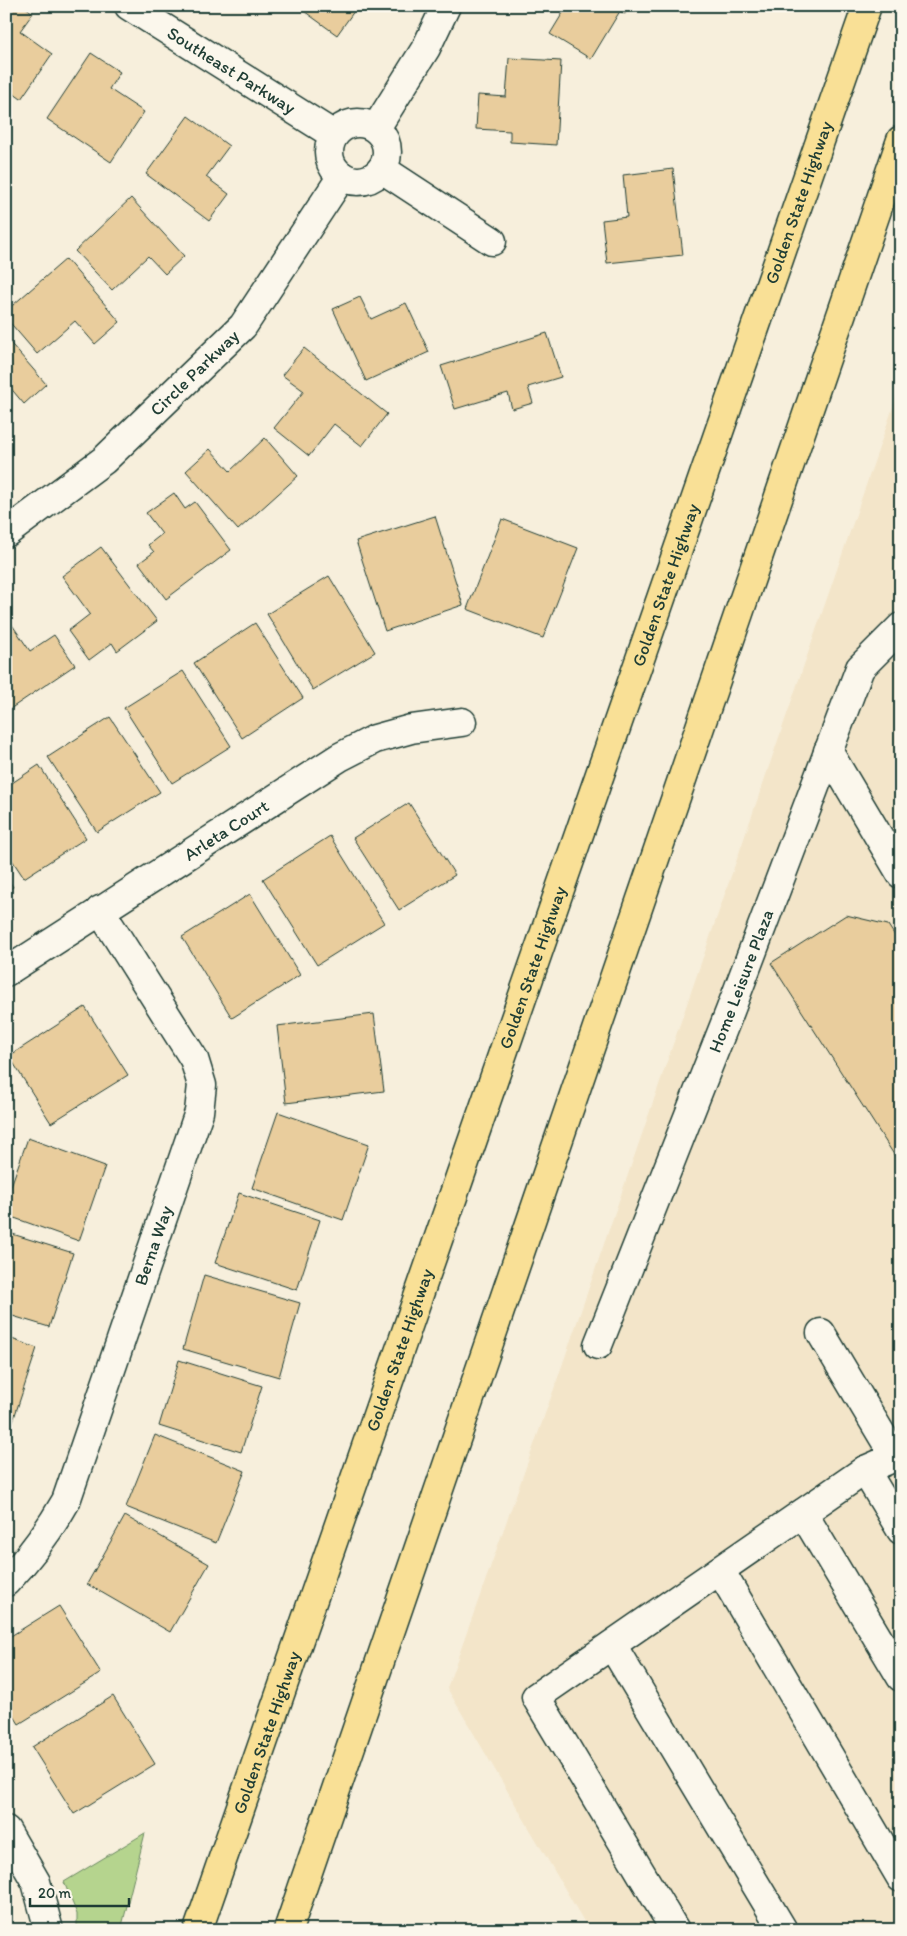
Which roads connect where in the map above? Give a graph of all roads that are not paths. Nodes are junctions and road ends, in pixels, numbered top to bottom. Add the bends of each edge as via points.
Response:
1 (129, 6) edge
2 (446, 6) edge
3 (867, 6) edge
4 (376, 128) junction
5 (334, 135) junction
6 (901, 140) edge
7 (382, 169) junction
8 (342, 176) junction
9 (492, 240) dead end
10 (6, 533) edge
11 (901, 627) edge
12 (462, 722) dead end
13 (828, 751) junction
14 (900, 870) edge
15 (100, 910) junction
16 (6, 972) edge
17 (821, 1333) dead end
18 (598, 1345) dead end
19 (898, 1457) edge
20 (865, 1470) junction
21 (803, 1513) junction
22 (901, 1530) edge
23 (720, 1570) junction
24 (6, 1582) edge
25 (612, 1645) junction
26 (901, 1677) edge
27 (6, 1830) edge
28 (901, 1878) edge
29 (45, 1928) edge
30 (198, 1930) edge
31 (288, 1930) edge
32 (676, 1930) edge
33 (783, 1930) edge

1 - 5 street, Southeast Parkway
2 - 4 street via 426,48
3 - 30 highway, Golden State Highway
4 - 5 street via 354,123
4 - 7 street via 384,136 387,147 387,159
5 - 8 street via 329,145 329,157 333,168
6 - 31 highway
7 - 8 street via 364,181 352,181
7 - 9 street
8 - 10 street, Circle Parkway via 243,326 104,460
11 - 13 street, Home Leisure Plaza via 860,668
12 - 15 street, Arleta Court via 411,729 375,739
13 - 14 street
13 - 18 street, Home Leisure Plaza
15 - 16 street, Arleta Court
15 - 24 street, Berna Way via 194,1059 202,1085 199,1112 66,1501 26,1562
17 - 19 street
19 - 20 street
20 - 21 street
20 - 22 street
21 - 23 street
21 - 26 street
23 - 25 street
23 - 28 street
25 - 32 street via 536,1697
25 - 33 street
27 - 29 street via 36,1882

